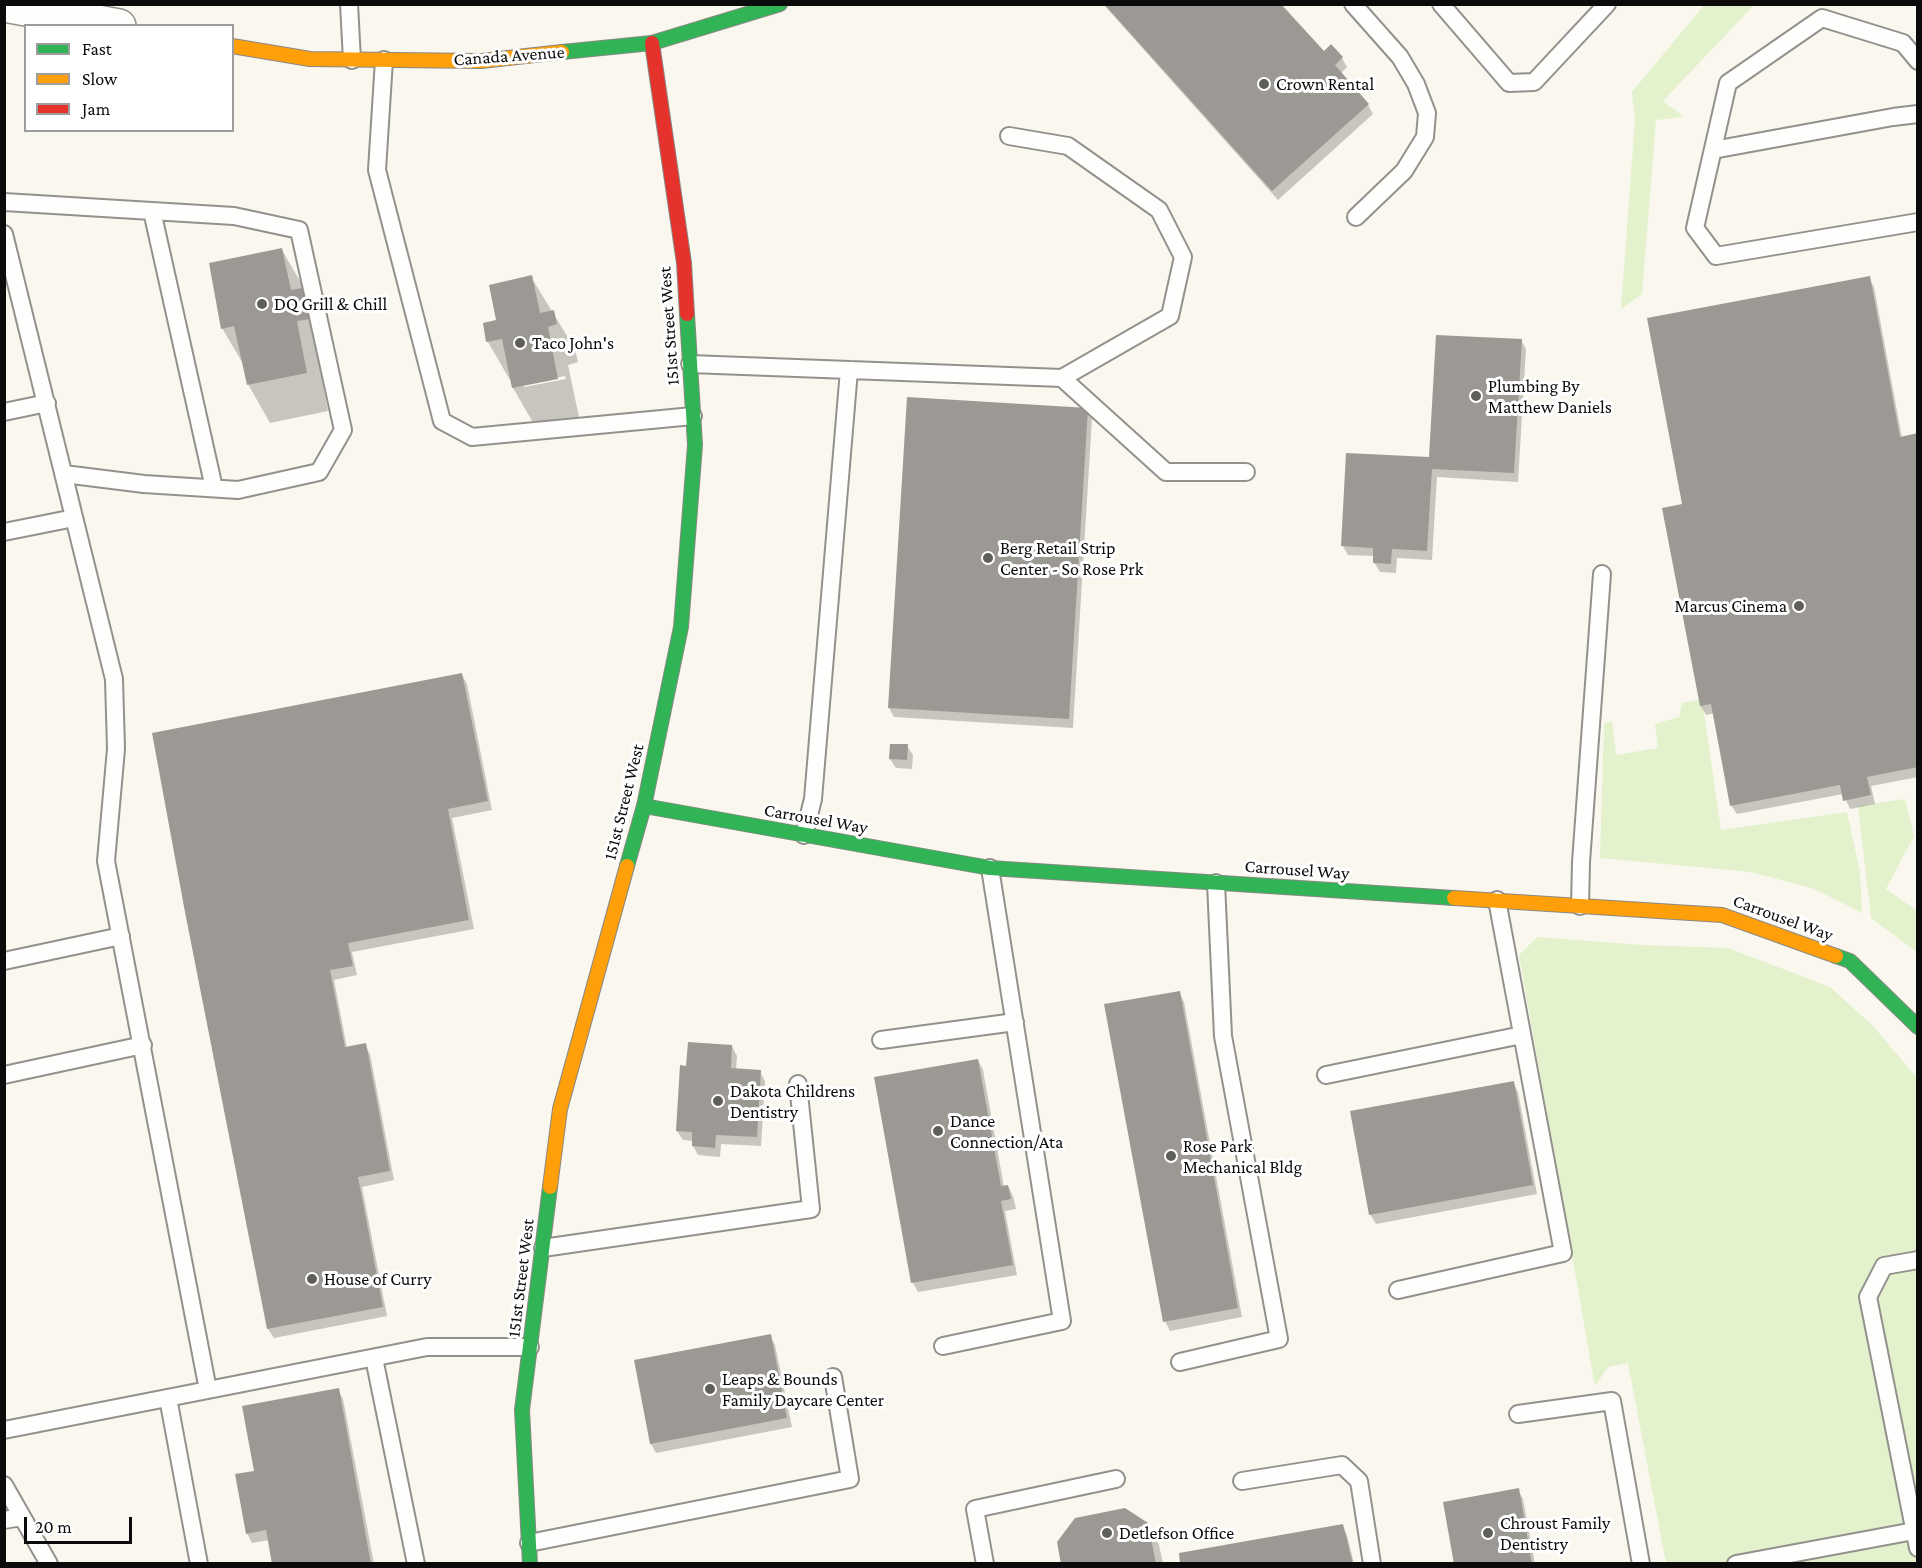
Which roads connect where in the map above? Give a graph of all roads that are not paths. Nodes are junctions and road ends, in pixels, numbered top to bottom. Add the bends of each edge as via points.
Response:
1 (350, 4) edge
2 (780, 4) edge
3 (1353, 4) edge
4 (1441, 4) edge
5 (1606, 4) edge
6 (4, 5) edge
7 (108, 24) edge
8 (652, 43) junction
9 (234, 45) edge
10 (352, 60) junction
11 (384, 60) junction
12 (1917, 61) edge
13 (1917, 114) edge
14 (1009, 136) dead end
15 (1713, 150) junction
16 (4, 202) edge
17 (152, 211) junction
18 (1356, 217) dead end
19 (1917, 222) edge
20 (4, 234) edge
21 (9, 277) edge
22 (690, 363) junction
23 (849, 370) junction
24 (1062, 378) junction
25 (47, 403) junction
26 (4, 412) edge
27 (693, 416) junction
28 (1246, 472) dead end
29 (63, 474) junction
30 (214, 488) junction
31 (74, 518) junction
32 (4, 532) edge
33 (1602, 574) dead end
34 (644, 806) junction
35 (804, 835) junction
36 (990, 868) junction
37 (1216, 883) junction
38 (1497, 900) junction
39 (1580, 906) junction
40 (121, 936) junction
41 (4, 961) edge
42 (1015, 1022) junction
43 (1917, 1027) edge
44 (1522, 1035) junction
45 (881, 1040) dead end
46 (142, 1045) junction
47 (4, 1075) edge
48 (1326, 1075) dead end
49 (798, 1084) dead end
50 (543, 1248) junction
51 (1917, 1260) edge
52 (1398, 1290) dead end
53 (943, 1346) dead end
54 (530, 1347) junction
55 (374, 1358) junction
56 (1180, 1362) dead end
57 (833, 1377) dead end
58 (208, 1390) junction
59 (168, 1398) junction
60 (1518, 1414) dead end
61 (4, 1430) edge
62 (1116, 1479) dead end
63 (1242, 1481) dead end
64 (4, 1485) edge
65 (22, 1516) junction
66 (4, 1520) edge
67 (1914, 1531) junction
68 (529, 1543) junction
69 (1917, 1548) edge
70 (49, 1563) edge
71 (199, 1563) edge
72 (416, 1563) edge
73 (530, 1563) edge
74 (986, 1563) edge
75 (1372, 1563) edge
76 (1641, 1563) edge
77 (1736, 1563) edge

1 - 10 lane
2 - 8 street, Canada Avenue
3 - 18 lane via 1400,57 1427,113 1425,137 1404,171
4 - 5 lane via 1509,83 1534,82
6 - 7 street
8 - 11 street, Canada Avenue via 481,61
8 - 22 street, 151st Street West via 684,263
9 - 10 street, Canada Avenue via 310,59
10 - 11 street, Canada Avenue
11 - 27 lane via 377,170 442,421 471,436
12 - 15 lane via 1903,43 1822,18 1728,83
13 - 15 lane
14 - 24 lane via 1068,146 1159,210 1183,257 1170,316
15 - 19 lane via 1695,228 1716,256
16 - 17 lane
17 - 30 lane
17 - 30 lane via 234,216 299,230 302,241 344,430 319,472 238,490
20 - 21 lane
21 - 25 lane
22 - 23 lane
22 - 27 street, 151st Street West
23 - 24 lane
23 - 35 lane via 813,799
24 - 28 lane via 1166,472
25 - 26 lane
25 - 29 lane
27 - 34 street, 151st Street West via 695,445 681,627
29 - 30 lane
29 - 31 lane
31 - 32 lane
31 - 40 lane via 114,680 116,749 106,861
33 - 39 lane
34 - 35 street, Carrousel Way
34 - 50 street, 151st Street West via 560,1109
35 - 36 street, Carrousel Way
36 - 37 street, Carrousel Way
36 - 42 lane
37 - 38 street, Carrousel Way
37 - 56 lane via 1223,1036 1278,1339
38 - 39 street, Carrousel Way
38 - 44 lane
39 - 43 street, Carrousel Way via 1722,915 1850,961
40 - 41 lane
40 - 46 lane
42 - 45 lane
42 - 53 lane via 1062,1321
44 - 48 lane
44 - 52 lane via 1563,1253
46 - 47 lane
46 - 58 lane
49 - 50 lane via 812,1209
50 - 54 street, 151st Street West
51 - 67 lane via 1884,1266 1868,1297
54 - 55 lane via 427,1347
54 - 68 street, 151st Street West via 522,1410
55 - 58 lane
55 - 72 lane
57 - 68 lane via 850,1479
58 - 59 lane
59 - 61 lane
59 - 71 lane
60 - 76 lane via 1612,1401
62 - 74 lane via 975,1509
63 - 75 lane via 1342,1465 1359,1481
64 - 65 lane
65 - 66 lane
65 - 70 lane
67 - 69 lane
67 - 77 lane
68 - 73 street, 151st Street West

